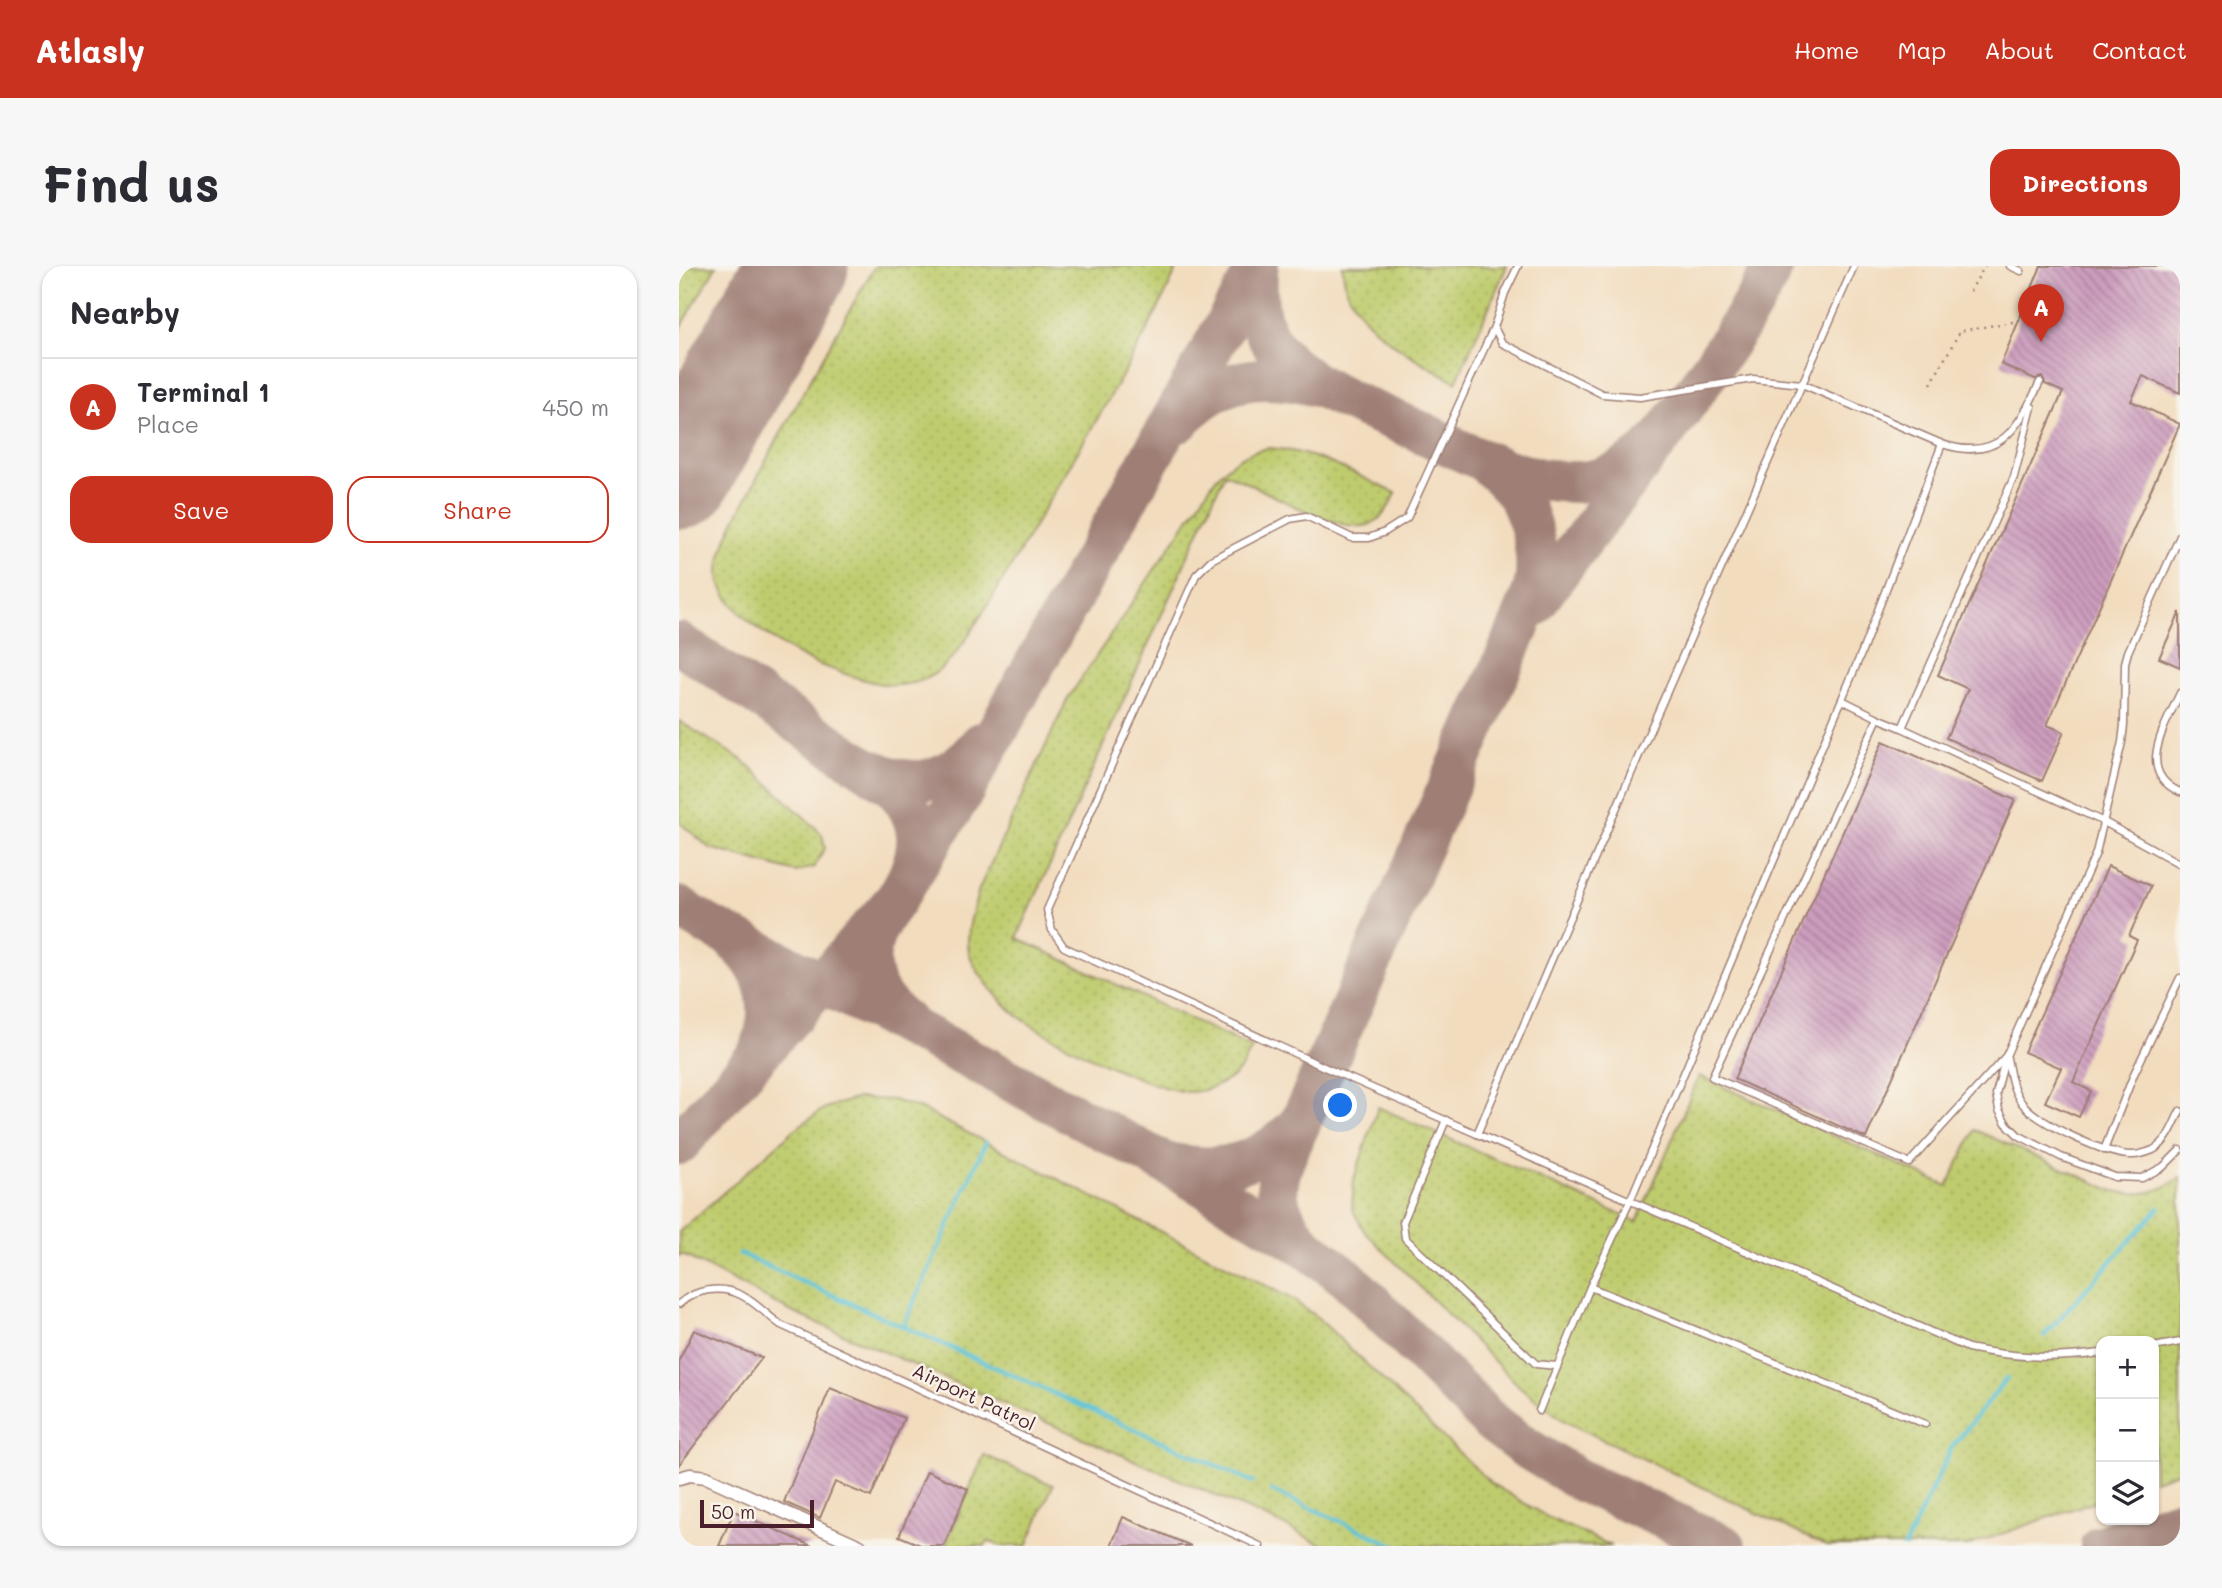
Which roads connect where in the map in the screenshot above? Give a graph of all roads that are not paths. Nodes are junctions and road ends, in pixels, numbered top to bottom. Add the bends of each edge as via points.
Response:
1 (1518, 266) edge
2 (1854, 266) edge
3 (2010, 266) edge
4 (2021, 271) dead end
5 (1494, 327) junction
6 (1802, 384) junction
7 (1942, 444) junction
8 (2180, 536) edge
9 (2180, 692) edge
10 (1842, 700) junction
11 (1878, 718) junction
12 (1902, 728) junction
13 (2180, 792) edge
14 (2104, 822) junction
15 (2180, 864) edge
16 (2180, 978) edge
17 (2006, 1056) junction
18 (2180, 1111) edge
19 (1445, 1120) junction
20 (1477, 1134) junction
21 (2104, 1150) junction
22 (2180, 1150) edge
23 (1630, 1201) junction
24 (1590, 1287) junction
25 (679, 1304) edge
26 (2180, 1342) edge
27 (2159, 1346) edge
28 (2096, 1354) edge
29 (1557, 1366) junction
30 (1539, 1411) dead end
31 (1925, 1424) dead end
32 (679, 1478) edge
33 (860, 1546) edge
34 (1260, 1546) edge

1 - 5 lane
2 - 6 lane
3 - 4 lane
5 - 6 lane via 1502,343 1602,394 1640,397 1753,379
5 - 19 lane via 1407,518 1369,538 1352,538 1306,516 1290,519 1211,560 1196,575 1047,910 1052,930 1064,947
6 - 7 lane
6 - 20 lane
7 - 10 lane
7 - 12 lane via 1969,450 1994,446 2025,414 2040,382 2014,477
8 - 14 lane via 2125,663 2124,724
9 - 13 lane via 2159,739 2155,762 2158,776
10 - 11 lane
10 - 23 lane
11 - 12 lane
11 - 17 lane via 1712,1077 1909,1163
12 - 14 lane
14 - 15 lane
14 - 17 lane via 2096,853
16 - 21 lane
17 - 21 lane via 2022,1104 2034,1115
17 - 22 lane via 1996,1094 1999,1110 2018,1135 2115,1177 2142,1178 2163,1167
18 - 21 lane via 2169,1135 2154,1150 2133,1156
19 - 20 lane
19 - 29 lane via 1403,1222 1405,1238 1537,1364
20 - 23 lane
23 - 24 lane
23 - 28 lane via 1968,1348 2058,1358
24 - 29 lane
24 - 31 lane
25 - 34 lane, Airport Patrol via 708,1289 740,1295 781,1325
26 - 27 lane
29 - 30 lane
32 - 33 street via 706,1477

